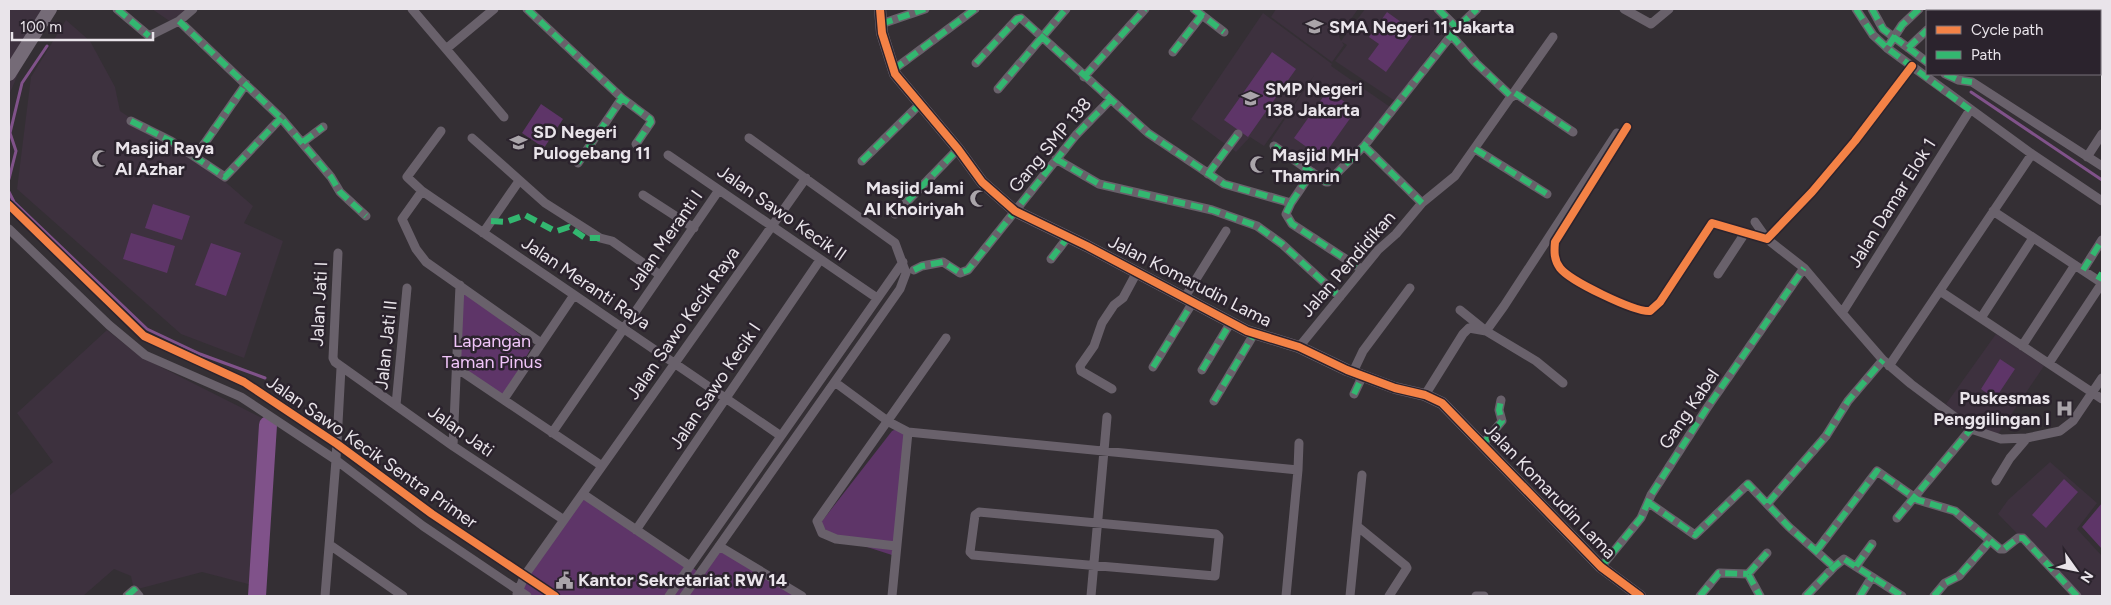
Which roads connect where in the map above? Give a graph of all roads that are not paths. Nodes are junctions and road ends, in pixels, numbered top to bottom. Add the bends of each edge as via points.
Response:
1 (50, 9) edge
2 (117, 9) edge
3 (193, 9) edge
4 (412, 9) edge
5 (494, 9) edge
6 (527, 9) edge
7 (880, 9) edge
8 (925, 9) edge
9 (1066, 9) edge
10 (1144, 9) edge
11 (1194, 9) edge
12 (1438, 9) edge
13 (1477, 9) edge
14 (1624, 9) edge
15 (1669, 9) edge
16 (1856, 9) edge
17 (1872, 9) edge
18 (1919, 9) edge
19 (970, 10) edge
20 (1202, 15) junction
21 (179, 21) junction
22 (881, 24) junction
23 (1454, 31) junction
24 (1926, 31) edge
25 (1224, 32) dead end
26 (1553, 37) dead end
27 (1893, 37) junction
28 (1042, 38) junction
29 (1887, 48) junction
30 (1908, 48) junction
31 (446, 49) junction
32 (1173, 52) dead end
33 (1926, 61) edge
34 (976, 63) dead end
35 (1912, 66) junction
36 (893, 70) junction
37 (9, 74) edge
38 (1947, 75) edge
39 (1084, 76) junction
40 (1975, 78) edge
41 (246, 84) junction
42 (998, 88) dead end
43 (1514, 95) junction
44 (622, 98) junction
45 (1110, 100) junction
46 (920, 104) junction
47 (1970, 110) junction
48 (504, 117) dead end
49 (282, 118) junction
50 (131, 121) dead end
51 (323, 127) dead end
52 (1628, 127) dead end
53 (441, 131) dead end
54 (1573, 132) dead end
55 (1617, 133) dead end
56 (1238, 134) dead end
57 (2102, 134) edge
58 (472, 138) dead end
59 (749, 138) dead end
60 (303, 142) junction
61 (636, 144) dead end
62 (1274, 146) dead end
63 (1364, 146) junction
64 (958, 149) junction
65 (1475, 149) junction
66 (2032, 154) junction
67 (668, 155) dead end
68 (195, 156) junction
69 (2087, 157) junction
70 (1056, 160) junction
71 (862, 161) dead end
72 (578, 162) dead end
73 (2102, 166) edge
74 (1312, 172) junction
75 (1208, 174) junction
76 (806, 178) junction
77 (519, 181) junction
78 (719, 190) junction
79 (422, 191) junction
80 (1547, 194) dead end
81 (643, 195) dead end
82 (2102, 201) edge
83 (1291, 203) junction
84 (1422, 203) junction
85 (9, 205) edge
86 (1015, 211) junction
87 (1993, 212) junction
88 (895, 214) dead end
89 (366, 216) dead end
90 (1755, 222) dead end
91 (771, 226) junction
92 (694, 228) junction
93 (9, 229) edge
94 (1226, 230) dead end
95 (483, 233) junction
96 (1745, 233) junction
97 (1068, 237) junction
98 (2033, 238) junction
99 (1767, 239) junction
100 (2102, 240) edge
101 (338, 253) dead end
102 (1051, 259) dead end
103 (820, 260) junction
104 (903, 262) junction
105 (1804, 268) junction
106 (2079, 268) junction
107 (1361, 269) junction
108 (914, 270) dead end
109 (1137, 272) junction
110 (1718, 274) dead end
111 (660, 275) junction
112 (2101, 280) edge
113 (460, 285) junction
114 (407, 288) dead end
115 (1410, 288) dead end
116 (1940, 291) junction
117 (574, 295) junction
118 (1340, 297) junction
119 (877, 298) junction
120 (1189, 300) junction
121 (1460, 310) dead end
122 (1842, 313) junction
123 (1980, 318) junction
124 (1232, 322) junction
125 (622, 328) junction
126 (1486, 331) junction
127 (1254, 334) junction
128 (946, 338) dead end
129 (541, 343) junction
130 (2022, 346) junction
131 (1299, 347) junction
132 (332, 358) joint
133 (1886, 363) junction
134 (674, 364) junction
135 (2049, 364) junction
136 (1153, 367) dead end
137 (340, 368) junction
138 (458, 369) junction
139 (1202, 370) dead end
140 (1358, 373) junction
141 (2102, 378) edge
142 (244, 382) junction
143 (836, 383) junction
144 (1563, 383) dead end
145 (1112, 389) dead end
146 (2093, 392) junction
147 (1354, 394) dead end
148 (1425, 395) junction
149 (241, 397) junction
150 (2102, 398) edge
151 (504, 399) junction
152 (726, 399) junction
153 (1501, 400) dead end
154 (805, 401) junction
155 (1214, 401) dead end
156 (396, 405) junction
157 (816, 408) junction
158 (1106, 417) dead end
159 (889, 422) junction
160 (1971, 429) junction
161 (908, 432) junction
162 (552, 433) junction
163 (781, 436) junction
164 (2027, 438) junction
165 (1299, 443) dead end
166 (337, 444) junction
167 (1483, 444) junction
168 (453, 446) junction
169 (1104, 452) junction
170 (336, 460) junction
171 (602, 466) junction
172 (1298, 470) junction
173 (1362, 475) dead end
174 (1996, 481) dead end
175 (748, 483) junction
176 (758, 490) junction
177 (583, 494) junction
178 (1913, 497) junction
179 (1650, 503) junction
180 (1768, 503) junction
181 (432, 514) junction
182 (1897, 518) dead end
183 (564, 520) junction
184 (1097, 524) junction
185 (423, 526) junction
186 (1357, 526) junction
187 (636, 530) junction
188 (1989, 542) junction
189 (1872, 544) dead end
190 (330, 546) junction
191 (719, 546) junction
192 (896, 546) junction
193 (1817, 550) junction
194 (1767, 553) dead end
195 (1093, 565) junction
196 (690, 566) junction
197 (1856, 566) junction
198 (1601, 567) junction
199 (1834, 567) junction
200 (1748, 574) junction
201 (525, 575) junction
202 (1872, 577) junction
203 (517, 593) edge
204 (398, 595) edge
205 (127, 596) edge
206 (139, 596) edge
207 (325, 596) edge
208 (527, 596) edge
209 (555, 596) edge
210 (668, 596) edge
211 (684, 596) edge
212 (802, 596) edge
213 (892, 596) edge
214 (1091, 596) edge
215 (1286, 596) edge
216 (1350, 596) edge
217 (1389, 596) edge
218 (1476, 596) edge
219 (1484, 596) edge
220 (1640, 596) edge
221 (1700, 596) edge
222 (1760, 596) edge
223 (1806, 596) edge
224 (1860, 596) edge
225 (1902, 596) edge
226 (1934, 596) edge
227 (2077, 596) edge

1 - 37 main road
2 - 21 street via 149,36
3 - 21 street
4 - 31 street
5 - 31 street
6 - 44 street
7 - 22 street, Jalan Komarudin Lama
8 - 22 street
9 - 28 street
10 - 39 street
11 - 20 street
12 - 23 street
13 - 23 street
14 - 15 street via 1651,24
16 - 29 street via 1873,36
17 - 27 street via 1883,29
18 - 27 street
19 - 36 street
20 - 25 street
20 - 32 street
21 - 41 street
22 - 36 street, Jalan Komarudin Lama
23 - 43 street via 1476,63
23 - 63 street
24 - 30 street
26 - 43 street, Jalan Pendidikan
27 - 29 street
27 - 30 street
28 - 34 street via 1019,17
28 - 39 street
28 - 42 street
29 - 35 street
30 - 33 street
31 - 48 street
35 - 47 street
35 - 99 street via 1856,141
36 - 46 street, Jalan Komarudin Lama
38 - 40 street via 1958,80
39 - 45 street
40 - 69 street
41 - 49 street
41 - 68 street
43 - 54 street
43 - 65 street, Jalan Pendidikan
44 - 61 street via 651,122
44 - 72 street
45 - 70 street, Gang SMP 138
45 - 75 street via 1148,133
46 - 64 street, Jalan Komarudin Lama
46 - 71 street
47 - 66 street
47 - 122 street, Jalan Damar Elok 1
49 - 60 street
49 - 68 street via 226,177
50 - 68 street
51 - 60 street
52 - 96 street via 1555,242 1554,252 1562,270 1634,309 1650,311 1660,302 1712,223
53 - 79 street via 407,177
55 - 126 street via 1535,262
56 - 75 street
57 - 69 street
58 - 77 street
59 - 76 street
60 - 89 street via 336,187
62 - 74 street
63 - 74 street via 1327,182
63 - 84 street
64 - 86 street, Jalan Komarudin Lama via 988,189
64 - 88 street
65 - 80 street
65 - 84 street, Jalan Pendidikan via 1453,179
66 - 82 street
66 - 87 street
67 - 78 street, Jalan Sawo Kecik II
69 - 73 street
70 - 86 street, Gang SMP 138
70 - 118 street via 1099,184 1212,210 1257,226 1282,244
74 - 83 street
75 - 83 street via 1224,184
76 - 91 street, Jalan Sawo Kecik Raya
76 - 104 street via 895,243
77 - 95 street
77 - 111 street via 545,203 600,238 612,241
78 - 91 street, Jalan Sawo Kecik II
78 - 92 street, Jalan Meranti I
79 - 95 street, Jalan Meranti Raya
79 - 113 street via 402,220 420,256
81 - 92 street
83 - 107 street via 1286,214 1292,224
84 - 107 street, Jalan Pendidikan
85 - 142 street, Jalan Sawo Kecik Sentra Primer via 144,336
86 - 97 street, Jalan Komarudin Lama
86 - 108 street, Gang SMP 138 via 981,256 962,273 943,262
87 - 98 street
87 - 116 street
90 - 99 street
91 - 103 street, Jalan Sawo Kecik II
91 - 134 street, Jalan Sawo Kecik Raya
92 - 111 street, Jalan Meranti I
93 - 149 street, Jalan Sawo Kecik Sentra Primer via 145,355
94 - 120 street
95 - 117 street, Jalan Meranti Raya
96 - 99 street
96 - 110 street
97 - 102 street
97 - 109 street, Jalan Komarudin Lama
98 - 106 street
98 - 123 street
99 - 105 street
100 - 106 street
101 - 132 street, Jalan Jati I
103 - 119 street, Jalan Sawo Kecik II
103 - 152 street, Jalan Sawo Kecik I
104 - 119 street
104 - 143 street via 904,282
105 - 122 street
105 - 179 street, Gang Kabel via 1707,408 1651,494
106 - 112 street
106 - 130 street
107 - 118 street, Jalan Pendidikan
109 - 120 street, Jalan Komarudin Lama
109 - 145 street via 1123,298 1102,323 1094,346 1080,366 1081,371
111 - 125 street, Jalan Meranti I
112 - 135 street
113 - 129 street
113 - 138 street
114 - 156 street, Jalan Jati II
115 - 140 street via 1368,344
116 - 123 street
116 - 133 street
117 - 125 street, Jalan Meranti Raya
117 - 129 street
118 - 131 street, Jalan Pendidikan
119 - 154 street
120 - 124 street, Jalan Komarudin Lama
120 - 136 street
121 - 126 street
122 - 133 street
123 - 130 street
124 - 127 street, Jalan Komarudin Lama
124 - 139 street
125 - 134 street, Jalan Meranti Raya
125 - 162 street, Jalan Meranti I
126 - 144 street via 1536,361
126 - 148 street via 1466,330
127 - 131 street, Jalan Komarudin Lama
127 - 155 street
128 - 159 street
129 - 151 street
130 - 135 street
131 - 140 street, Jalan Komarudin Lama
132 - 137 street, Jalan Jati
133 - 160 street
133 - 180 street via 1848,401 1826,436
134 - 152 street, Jalan Meranti Raya
134 - 171 street, Jalan Sawo Kecik Raya
135 - 146 street
137 - 156 street, Jalan Jati
137 - 166 street
138 - 151 street
138 - 168 street
140 - 147 street
140 - 148 street, Jalan Komarudin Lama via 1395,388
141 - 146 street
142 - 149 street
142 - 166 street, Jalan Sawo Kecik Sentra Primer
143 - 157 street
143 - 159 street
146 - 150 street
146 - 164 street via 2067,427
148 - 167 street, Jalan Komarudin Lama via 1446,406
149 - 170 street, Jalan Sawo Kecik Sentra Primer
151 - 162 street
152 - 163 street, Jalan Meranti Raya
152 - 187 street, Jalan Sawo Kecik I
153 - 167 street via 1502,421
154 - 157 street
154 - 163 street
156 - 168 street, Jalan Jati
157 - 176 street
158 - 169 street
159 - 161 street
159 - 192 street via 817,524 822,533 836,539
160 - 164 street via 2001,439
160 - 178 street
161 - 169 street
161 - 192 street
162 - 171 street
163 - 175 street
164 - 174 street via 2013,453
165 - 172 street
166 - 170 street
166 - 181 street, Jalan Sawo Kecik Sentra Primer
167 - 198 street, Jalan Komarudin Lama
168 - 183 street, Jalan Jati
169 - 172 street
169 - 184 street
170 - 185 street, Jalan Sawo Kecik Sentra Primer
170 - 190 street
171 - 177 street, Jalan Sawo Kecik Raya
172 - 215 street
173 - 186 street
175 - 176 street
175 - 196 street
176 - 191 street
177 - 183 street, Jalan Sawo Kecik Raya
177 - 187 street
178 - 182 street
178 - 188 street via 1955,511 1971,522
178 - 193 street via 1877,471
179 - 180 street via 1695,535 1745,485 1751,486
179 - 198 street, Gang Kabel
180 - 193 street
181 - 185 street
181 - 201 street, Jalan Sawo Kecik Sentra Primer
183 - 201 street, Jalan Sawo Kecik Raya
184 - 195 street
184 - 195 street via 977,513 970,552
184 - 195 street via 1216,534 1219,537 1213,577
185 - 203 street, Jalan Sawo Kecik Sentra Primer
186 - 216 street
186 - 217 street via 1407,568
187 - 196 street
188 - 226 street via 1959,576 1945,583
188 - 227 street via 2000,549 2022,538
189 - 197 street
190 - 204 street
190 - 207 street
191 - 211 street
191 - 212 street
192 - 213 street
193 - 199 street
194 - 200 street
195 - 214 street
196 - 210 street
197 - 199 street via 1844,560
197 - 202 street
198 - 220 street, Jalan Komarudin Lama
199 - 223 street
200 - 221 street via 1719,573
200 - 222 street
201 - 203 street, Jalan Sawo Kecik Raya
201 - 209 street, Jalan Sawo Kecik Sentra Primer
202 - 224 street
202 - 225 street
203 - 208 street, Jalan Sawo Kecik Sentra Primer
205 - 206 street via 134,590
218 - 219 street

